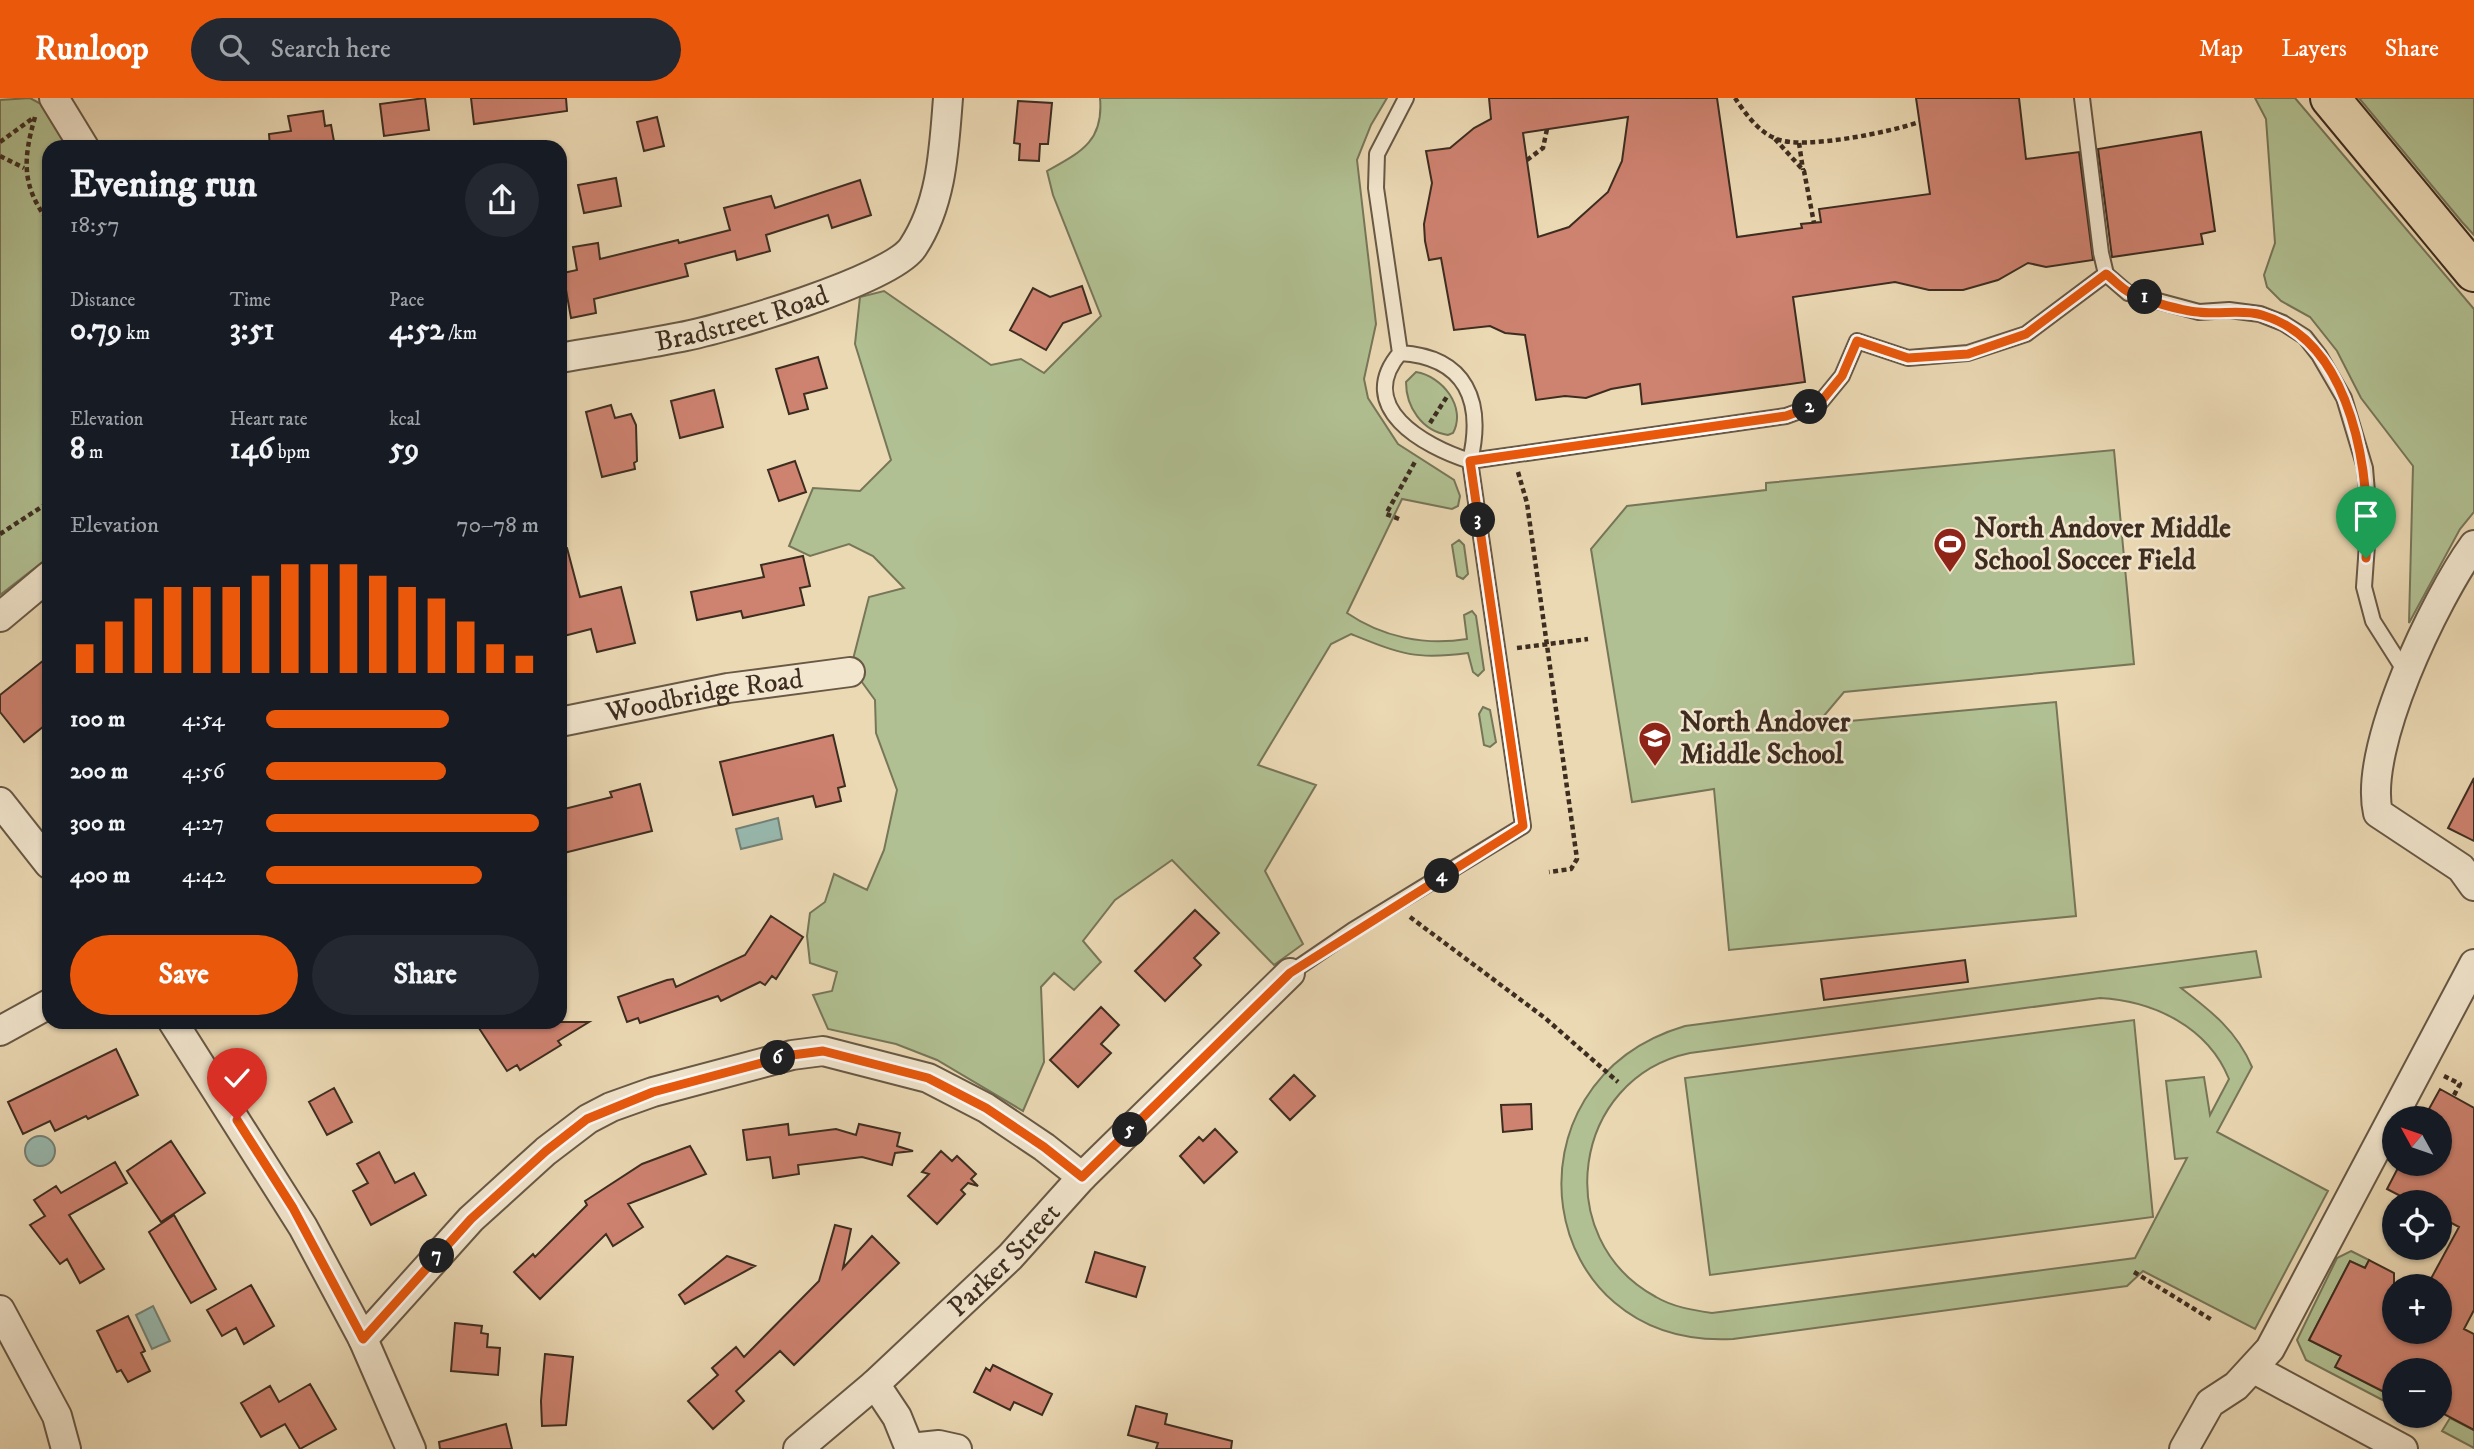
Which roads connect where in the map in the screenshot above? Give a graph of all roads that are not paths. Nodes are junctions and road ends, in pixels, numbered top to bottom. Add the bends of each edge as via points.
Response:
1 (948, 98) edge
2 (1406, 98) edge
3 (2082, 98) edge
4 (2330, 98) edge
5 (48, 104) edge
6 (78, 140) edge
7 (2474, 272) edge
8 (2106, 274) junction
9 (1400, 353) junction
10 (567, 357) edge
11 (1470, 461) junction
12 (2474, 545) edge
13 (42, 582) edge
14 (0, 617) edge
15 (850, 672) dead end
16 (2407, 674) junction
17 (567, 721) edge
18 (0, 802) edge
19 (42, 855) edge
20 (2474, 886) edge
21 (2474, 964) edge
22 (1290, 973) joint
23 (42, 1008) edge
24 (178, 1029) edge
25 (0, 1031) edge
26 (1082, 1177) junction
27 (0, 1310) edge
28 (363, 1339) junction
29 (2254, 1369) junction
30 (875, 1384) junction
31 (910, 1448) edge
32 (66, 1449) edge
33 (411, 1449) edge
34 (798, 1449) edge
35 (957, 1449) edge
36 (2184, 1449) edge
37 (2403, 1449) edge

1 - 10 street, Bradstreet Road via 929,219 912,250 874,277 684,337
2 - 9 lane via 1377,154 1376,187
3 - 8 lane
4 - 7 main road
5 - 6 street
8 - 11 lane via 2026,334 1968,354 1908,358 1857,341 1842,376 1819,404 1786,416
8 - 16 lane via 2128,293 2199,312 2260,314 2305,337 2319,355 2344,398 2365,468 2369,516 2364,587 2373,621
9 - 11 lane via 1431,359 1464,383 1475,408 1477,431
9 - 11 lane via 1383,381 1398,418 1409,432 1442,452
11 - 22 lane via 1523,826
12 - 16 street
13 - 14 street
15 - 17 street, Woodbridge Road via 728,688
16 - 20 street via 2384,735 2376,787 2378,813 2461,868
18 - 19 street
21 - 29 street via 2270,1349
22 - 26 street, Parker Street
23 - 25 street
24 - 28 street via 293,1208
26 - 28 street via 986,1108 928,1078 823,1051 792,1055 653,1092 587,1119 471,1219
26 - 30 street, Parker Street via 1010,1257
27 - 32 street via 57,1416
28 - 33 street
29 - 36 street via 2210,1403
29 - 37 street
30 - 31 street
30 - 34 street, Parker Street
31 - 35 street via 939,1445

